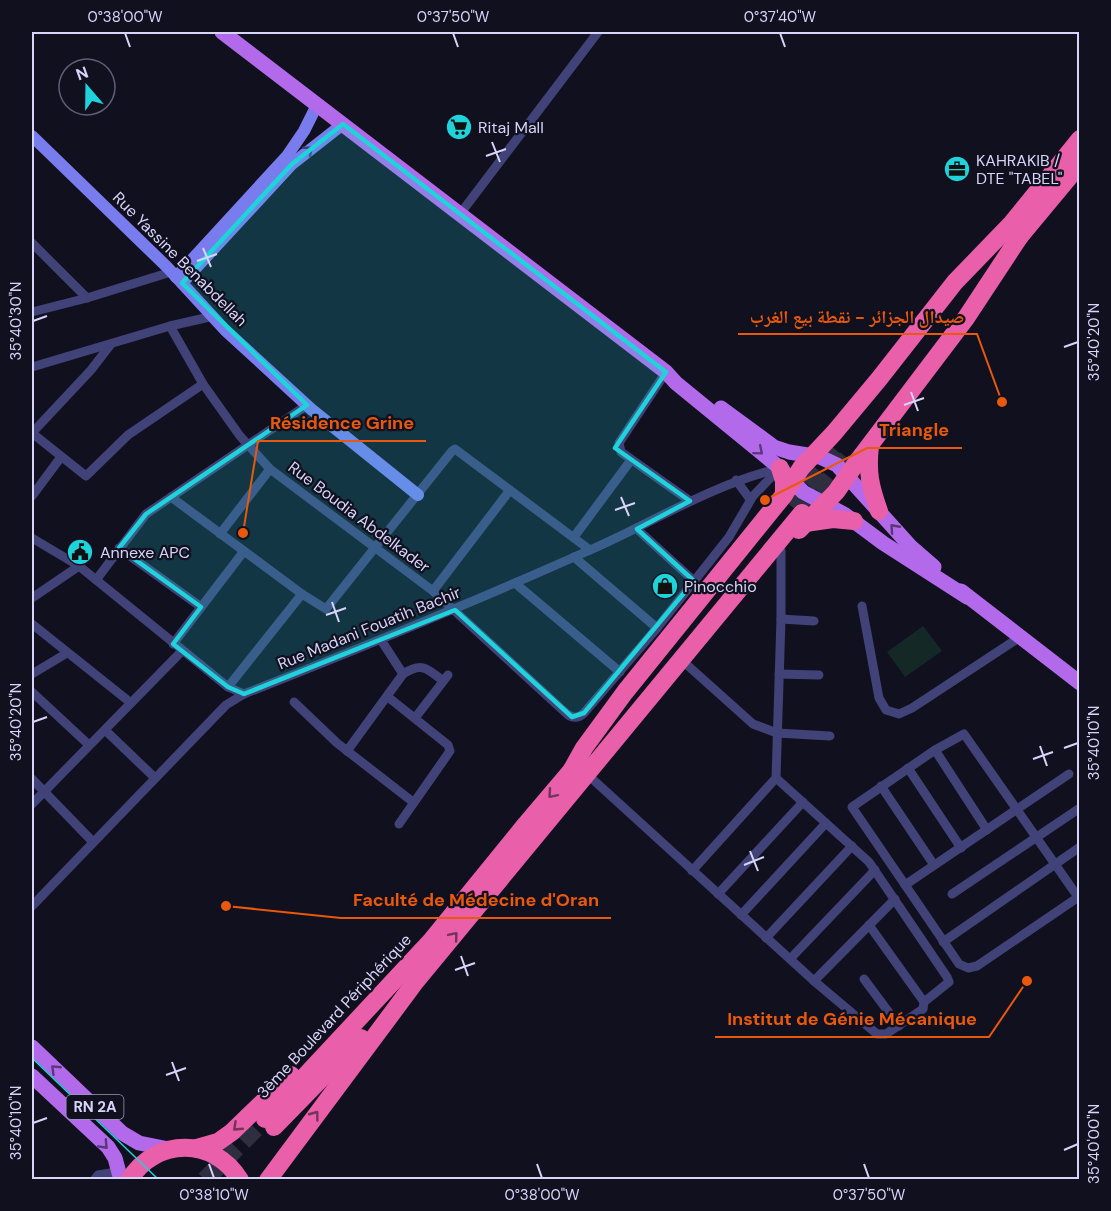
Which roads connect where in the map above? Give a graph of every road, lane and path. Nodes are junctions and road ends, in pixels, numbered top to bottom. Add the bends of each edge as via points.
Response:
1 (222, 32) edge
2 (598, 32) edge
3 (317, 105) junction
4 (343, 124) junction
5 (32, 135) edge
6 (1080, 140) edge
7 (1080, 164) edge
8 (460, 214) junction
9 (1017, 228) junction
10 (32, 243) edge
11 (176, 277) junction
12 (87, 298) junction
13 (32, 312) edge
14 (214, 316) junction
15 (170, 326) junction
16 (111, 344) junction
17 (32, 367) edge
18 (666, 372) junction
19 (203, 384) junction
20 (307, 405) junction
21 (32, 433) edge
22 (871, 443) junction
23 (248, 445) junction
24 (813, 456) junction
25 (62, 457) junction
26 (631, 460) junction
27 (844, 461) junction
28 (270, 469) junction
29 (736, 480) junction
30 (510, 490) junction
31 (418, 495) junction
32 (32, 496) edge
33 (171, 497) junction
34 (792, 498) junction
35 (750, 499) junction
36 (690, 501) junction
37 (825, 503) junction
38 (879, 511) junction
39 (854, 521) junction
40 (638, 529) junction
41 (220, 534) junction
42 (573, 537) junction
43 (32, 538) edge
44 (119, 548) junction
45 (375, 548) junction
46 (590, 550) junction
47 (243, 551) junction
48 (781, 551) junction
49 (574, 557) junction
50 (79, 566) junction
51 (96, 580) junction
52 (694, 581) junction
53 (515, 583) junction
54 (433, 591) junction
55 (302, 594) junction
56 (967, 597) junction
57 (32, 598) edge
58 (862, 606) dead end
59 (201, 607) junction
60 (455, 610) junction
61 (781, 619) junction
62 (814, 621) dead end
63 (32, 624) edge
64 (657, 628) junction
65 (1020, 637) junction
66 (381, 640) junction
67 (173, 644) junction
68 (182, 651) junction
69 (68, 652) junction
70 (686, 664) junction
71 (620, 672) junction
72 (32, 674) edge
73 (403, 674) junction
74 (779, 674) junction
75 (819, 675) dead end
76 (1080, 683) edge
77 (228, 687) junction
78 (32, 692) edge
79 (244, 694) junction
80 (388, 697) junction
81 (294, 702) dead end
82 (131, 703) junction
83 (415, 718) junction
84 (105, 730) junction
85 (777, 733) junction
86 (830, 736) dead end
87 (617, 739) junction
88 (89, 745) junction
89 (935, 750) junction
90 (347, 751) junction
91 (908, 768) junction
92 (579, 774) junction
93 (1069, 774) dead end
94 (154, 777) junction
95 (776, 777) junction
96 (32, 779) edge
97 (881, 786) junction
98 (44, 792) junction
99 (412, 802) junction
100 (803, 802) junction
101 (32, 804) edge
102 (1080, 808) edge
103 (1018, 809) junction
104 (826, 823) junction
105 (399, 824) dead end
106 (987, 830) junction
107 (1037, 836) junction
108 (93, 842) junction
109 (852, 846) junction
110 (1080, 847) edge
111 (960, 848) junction
112 (1056, 863) junction
113 (934, 865) junction
114 (875, 870) junction
115 (692, 871) junction
116 (905, 885) junction
117 (718, 894) junction
118 (952, 894) dead end
119 (1079, 896) edge
120 (894, 899) junction
121 (32, 906) edge
122 (741, 915) junction
123 (870, 925) junction
124 (766, 938) junction
125 (431, 940) junction
126 (943, 942) junction
127 (790, 959) junction
128 (864, 980) dead end
129 (416, 981) junction
130 (814, 981) junction
131 (924, 1002) junction
132 (899, 1026) junction
133 (32, 1047) edge
134 (32, 1076) edge
135 (197, 1148) junction
136 (168, 1149) junction
137 (94, 1179) edge
138 (119, 1179) edge
139 (129, 1179) edge
140 (240, 1179) edge
141 (268, 1179) edge

1 - 3 main road
2 - 8 street
3 - 4 main road
3 - 11 street via 287,156
4 - 8 main road
11 -> 4 street via 292,164
5 - 11 street, Rue Yassine Benabdellah
6 - 9 highway, 3ème Boulevard Périphérique
7 - 9 highway
8 - 18 main road
9 - 22 highway via 966,318
9 - 24 highway, 3ème Boulevard Périphérique via 949,278 879,379
9 - 27 highway via 956,298
10 - 12 street
11 - 12 street
11 - 14 street, Rue Yassine Benabdellah
12 - 13 street
14 - 15 street
14 - 20 street, Rue Yassine Benabdellah
15 - 16 street
15 - 19 street, Rue Boudia Abdelkader
16 - 17 street
16 - 21 street
18 - 24 main road via 681,378 774,447
18 - 26 street via 619,443 621,452
18 -> 34 main road
19 - 23 street, Rue Boudia Abdelkader
19 - 25 street via 128,435 88,475
20 - 23 street
20 - 31 street, Rue Yassine Benabdellah
21 - 25 street
22 - 27 highway
22 - 38 highway via 868,475
23 - 28 street, Rue Boudia Abdelkader
23 - 33 street
24 - 27 main road via 831,462
24 - 34 highway, 3ème Boulevard Périphérique via 801,468
25 - 32 street
26 - 36 street
26 - 42 street
27 - 37 highway via 836,492
27 - 38 main road
28 - 41 street
28 - 45 street, Rue Boudia Abdelkader
29 - 34 street, Rue Madani Fouatih Bachir
29 - 35 street
29 - 36 street, Rue Madani Fouatih Bachir
30 - 31 street via 455,449
30 - 42 street
30 - 54 street
31 - 45 street
33 - 41 street
33 - 44 street via 146,514
34 - 35 street, Rue Boudia Abdelkader
34 - 37 highway
34 - 37 main road via 809,496
34 - 39 highway via 824,520
34 - 48 highway
34 - 87 highway
34 - 92 highway, 3ème Boulevard Périphérique via 625,692 584,748
35 - 52 street, Rue Boudia Abdelkader via 732,532
36 - 40 street, Rue Madani Fouatih Bachir
37 - 39 main road
56 -> 38 main road via 911,547
39 - 56 main road
40 - 46 street, Rue Madani Fouatih Bachir
40 - 52 street
41 - 47 street
42 - 46 street
43 - 50 street
44 - 51 street
44 - 59 street
45 - 54 street, Rue Boudia Abdelkader
45 - 55 street via 326,609
46 - 49 street, Rue Madani Fouatih Bachir
47 - 55 street
47 - 59 street
48 - 61 street
48 - 70 highway
49 - 53 street, Rue Madani Fouatih Bachir
49 - 64 street
50 - 51 street
50 - 57 street
51 - 67 street
52 - 64 street, Rue Boudia Abdelkader
53 - 60 street, Rue Madani Fouatih Bachir
53 - 71 street
54 - 60 street, Rue Boudia Abdelkader
55 - 77 street
56 - 65 main road
58 - 65 street via 879,698 886,710 899,714
59 - 67 street
60 - 66 street, Rue Madani Fouatih Bachir
60 - 71 street, Rue Boudia Abdelkader via 569,716 582,715
61 - 62 street
61 - 74 street
63 - 69 street
64 - 71 street, Rue Boudia Abdelkader
65 - 76 main road
66 - 73 street
66 - 79 street, Rue Madani Fouatih Bachir
67 - 68 street
68 - 77 street
68 - 82 street
69 - 72 street
69 - 82 street
70 - 85 street via 753,724
70 - 87 highway
73 - 80 street
73 - 83 street via 412,668 427,668 446,678
74 - 75 street
74 - 85 street
77 - 79 street
78 - 88 street
79 - 94 street, Rue Madani Fouatih Bachir via 226,705
80 - 83 street
80 - 90 street
81 - 90 street
82 - 84 street
83 - 99 street via 450,751
84 - 88 street
84 - 94 street
85 - 86 street
85 - 95 street
87 - 92 highway
88 - 98 street
89 - 91 street
89 - 103 street via 961,734 966,735
89 - 106 street
90 - 99 street
91 - 97 street
91 - 111 street
92 - 115 street
92 -> 125 highway, 3ème Boulevard Périphérique
129 -> 92 highway
93 - 103 street
94 - 108 street, Rue Madani Fouatih Bachir
95 - 100 street
95 - 115 street
96 - 98 street
97 - 113 street
97 - 116 street via 852,807
98 - 101 street
98 - 108 street
99 - 105 street
100 - 104 street
100 - 117 street
102 - 107 street
103 - 106 street
103 - 107 street
104 - 109 street
104 - 122 street
106 - 111 street
107 - 112 street
107 - 118 street
108 - 121 street, Rue Madani Fouatih Bachir
109 - 114 street
109 - 124 street
110 - 112 street
111 - 113 street
112 - 119 street
112 - 126 street
113 - 116 street
114 - 120 street
114 - 127 street
115 - 117 street
116 - 126 street
117 - 122 street
119 - 126 street via 977,966 958,964
120 - 123 street
120 - 131 street via 949,982
122 - 124 street
123 - 130 street
123 - 131 street
124 - 127 street
125 - 129 highway, 3ème Boulevard Périphérique via 270,1123
125 -> 135 highway via 232,1132 218,1142
127 - 130 street
128 - 132 street
141 -> 129 highway
130 - 132 street via 877,1034 886,1034
131 - 132 street via 923,1008
136 -> 133 main road, RN 2A via 139,1143 122,1133
134 -> 138 main road, RN 2A via 108,1147 115,1158
135 - 136 highway
135 - 140 highway via 224,1160
136 - 139 highway via 146,1160
137 - 138 street via 110,1173

